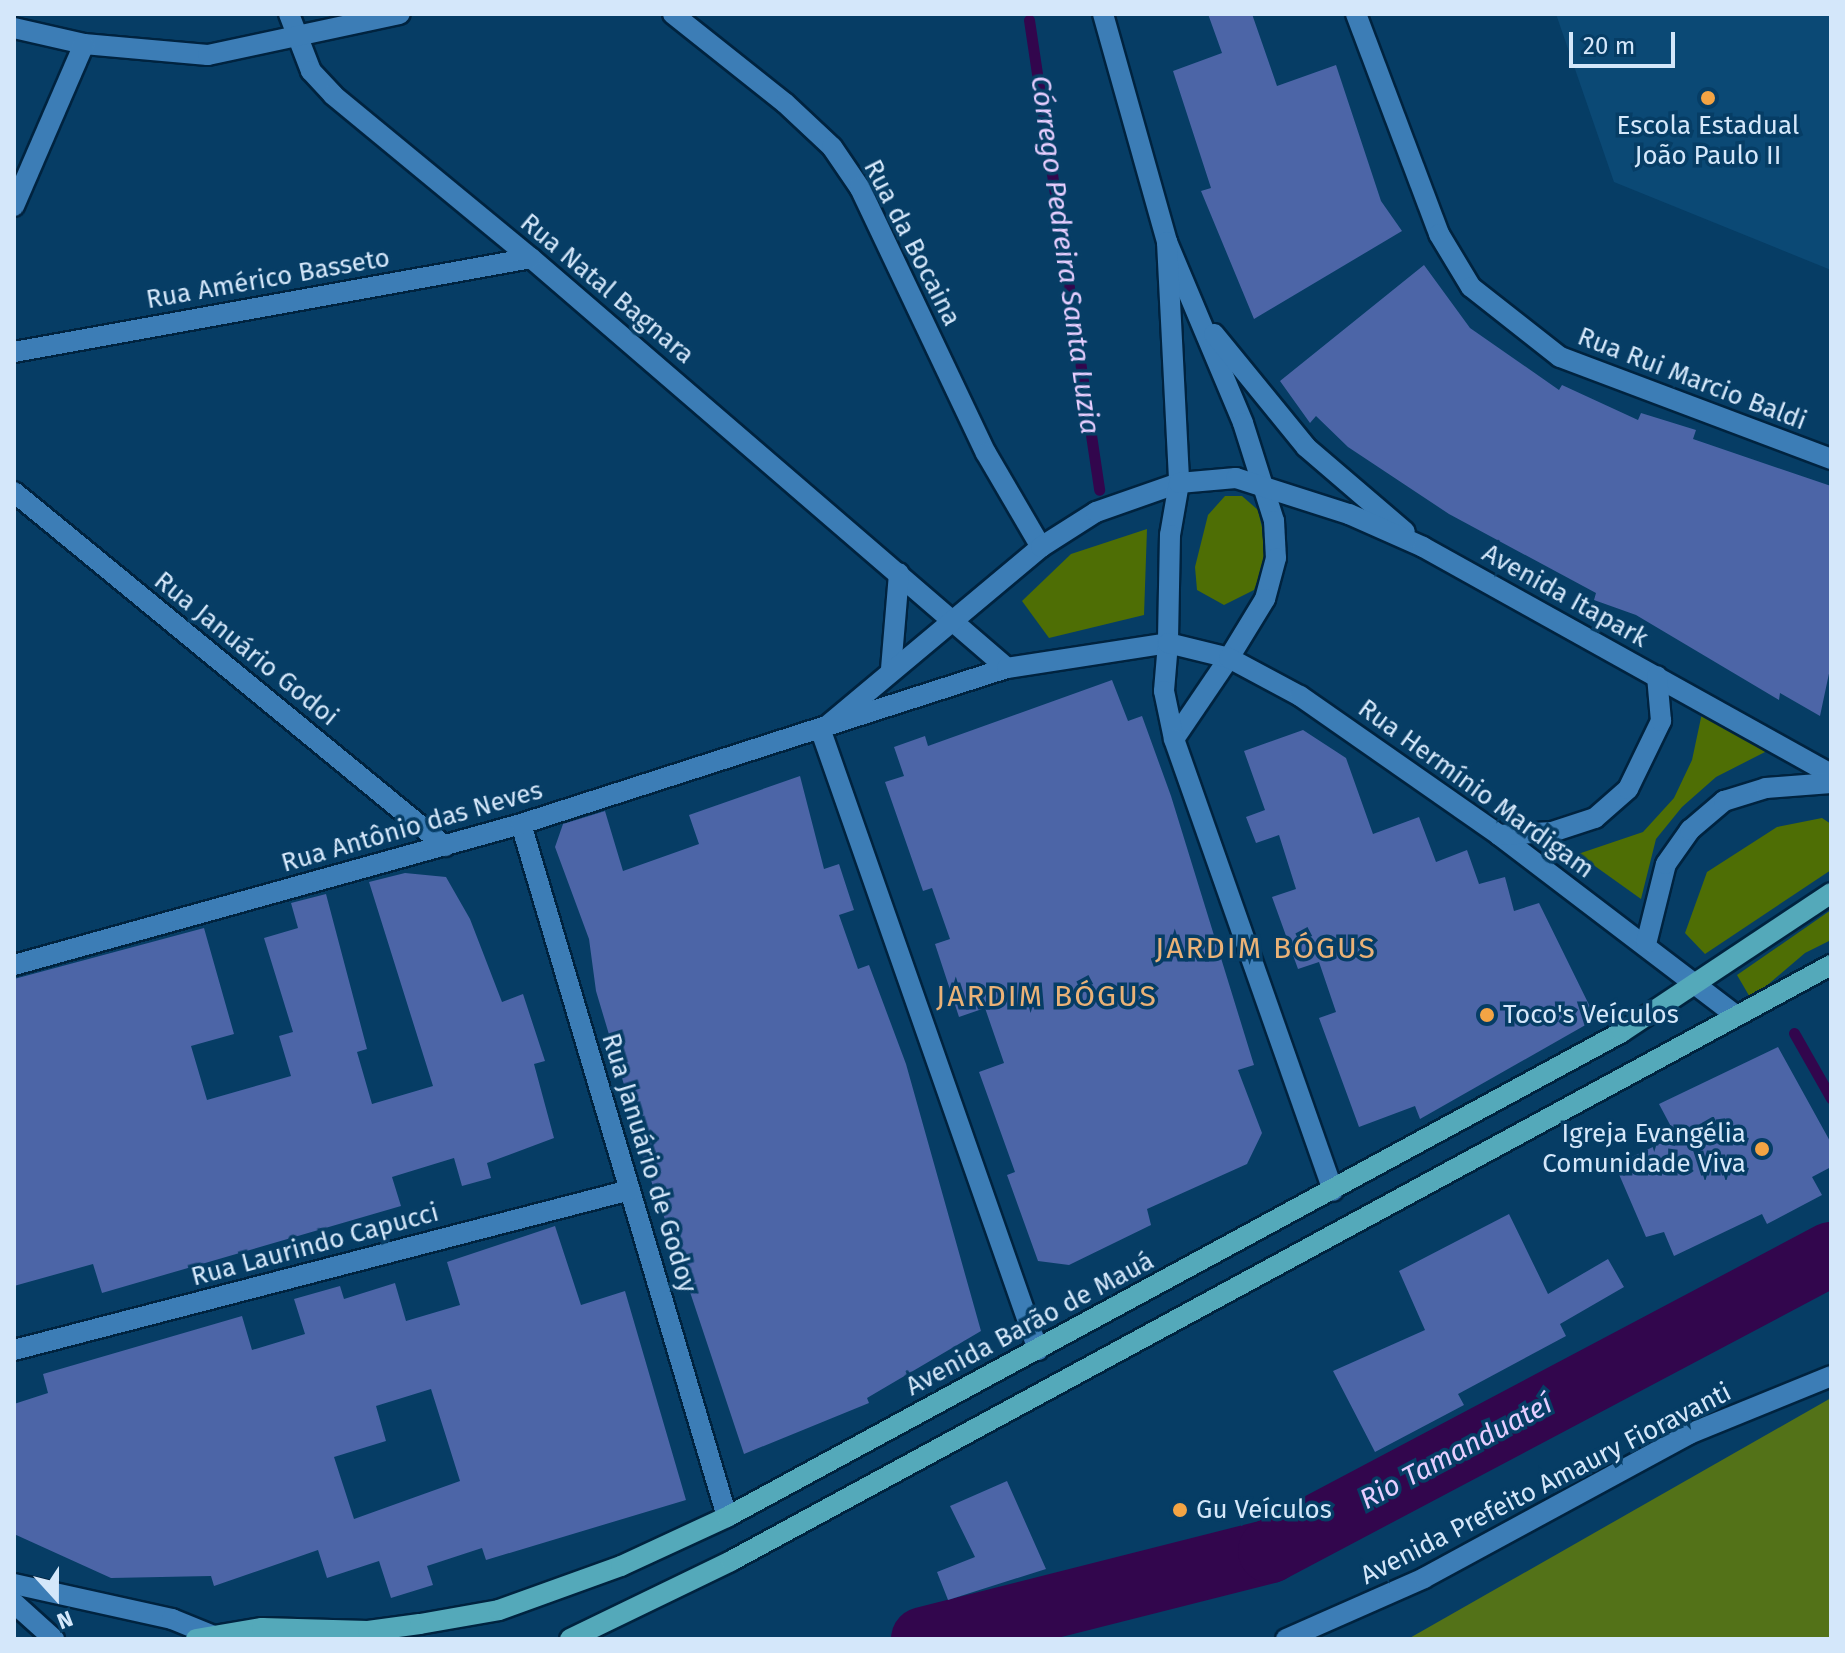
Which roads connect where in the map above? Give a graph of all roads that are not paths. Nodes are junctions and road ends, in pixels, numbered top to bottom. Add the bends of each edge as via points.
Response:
1 (289, 14) edge
2 (400, 14) edge
3 (673, 14) edge
4 (1103, 14) edge
5 (1356, 14) edge
6 (14, 28) edge
7 (294, 37) junction
8 (84, 44) junction
9 (14, 206) edge
10 (1167, 242) junction
11 (531, 258) junction
12 (1196, 310) junction
13 (14, 352) edge
14 (1831, 459) edge
15 (1179, 483) junction
16 (1265, 484) junction
17 (14, 492) edge
18 (1041, 547) junction
19 (1423, 547) junction
20 (899, 573) junction
21 (949, 621) junction
22 (1168, 643) junction
23 (1229, 658) junction
24 (1007, 668) junction
25 (891, 669) junction
26 (1657, 676) junction
27 (821, 731) junction
28 (1174, 739) junction
29 (1831, 774) edge
30 (1831, 783) edge
31 (521, 824) junction
32 (1499, 835) junction
33 (445, 846) junction
34 (1831, 893) edge
35 (1646, 944) junction
36 (14, 965) edge
37 (1829, 966) edge
38 (1697, 984) junction
39 (1734, 1014) junction
40 (630, 1190) junction
41 (1333, 1191) junction
42 (14, 1350) edge
43 (1038, 1350) junction
44 (1831, 1376) edge
45 (727, 1517) junction
46 (14, 1584) edge
47 (14, 1603) edge
48 (210, 1638) edge
49 (54, 1639) edge
50 (570, 1639) edge
51 (1286, 1639) edge

1 - 7 street
2 - 7 street
3 - 18 street, Rua da Bocaina via 785,103 839,157 860,188 986,453
4 - 10 street
5 - 14 street, Rua Rui Marcio Baldi via 1439,234 1471,287 1560,357
6 - 8 street
7 - 8 street via 208,55
7 - 11 street, Rua Natal Bagnara via 333,95
8 - 9 street
10 - 12 street
10 - 15 street
11 - 13 street, Rua Américo Basseto
11 - 20 street, Rua Natal Bagnara
12 - 16 street
12 - 19 street via 1306,447
15 - 16 street, Avenida Itapark via 1236,478
15 - 18 street, Rua Antônio das Neves via 1096,512
15 - 22 street via 1170,535
16 - 19 street, Avenida Itapark
16 - 23 street via 1276,558 1265,599
17 - 33 street, Rua Januário Godoi
18 - 21 street, Rua Antônio das Neves
19 - 26 street, Avenida Itapark
20 - 21 street, Rua Natal Bagnara
20 - 25 street
21 - 24 street, Rua Natal Bagnara
21 - 25 street, Rua Antônio das Neves
22 - 23 street, Rua Hermínio Mardigam
22 - 24 street, Rua Antônio das Neves
22 - 28 street via 1164,691
23 - 28 street
23 - 32 street, Rua Hermínio Mardigam via 1300,696
24 - 27 street, Rua Antônio das Neves
25 - 27 street, Rua Antônio das Neves
26 - 29 street, Avenida Itapark
26 - 32 street via 1661,721 1628,789 1595,818 1552,832
27 - 31 street, Rua Antônio das Neves
27 - 43 street
28 - 41 street
30 - 35 street via 1766,788 1724,801 1690,830 1666,864
31 - 33 street, Rua Antônio das Neves
31 - 40 street, Rua Januário de Godoy
32 - 35 street, Rua Hermínio Mardigam
33 - 36 street, Rua Antônio das Neves
34 - 38 main road, Avenida Barão de Mauá
35 - 38 street, Rua Hermínio Mardigam
37 - 39 main road
38 - 39 street, Rua Hermínio Mardigam
38 - 41 main road, Avenida Barão de Mauá
39 - 50 main road via 731,1561
40 - 42 street, Rua Laurindo Capucci
40 - 45 street, Rua Januário de Godoy
41 - 43 main road, Avenida Barão de Mauá
43 - 45 main road, Avenida Barão de Mauá
44 - 51 street, Avenida Prefeito Amaury Fioravanti via 1689,1434 1424,1578
45 - 48 main road, Avenida Barão de Mauá via 608,1572 499,1610 368,1631 262,1628
46 - 48 street
47 - 49 street

